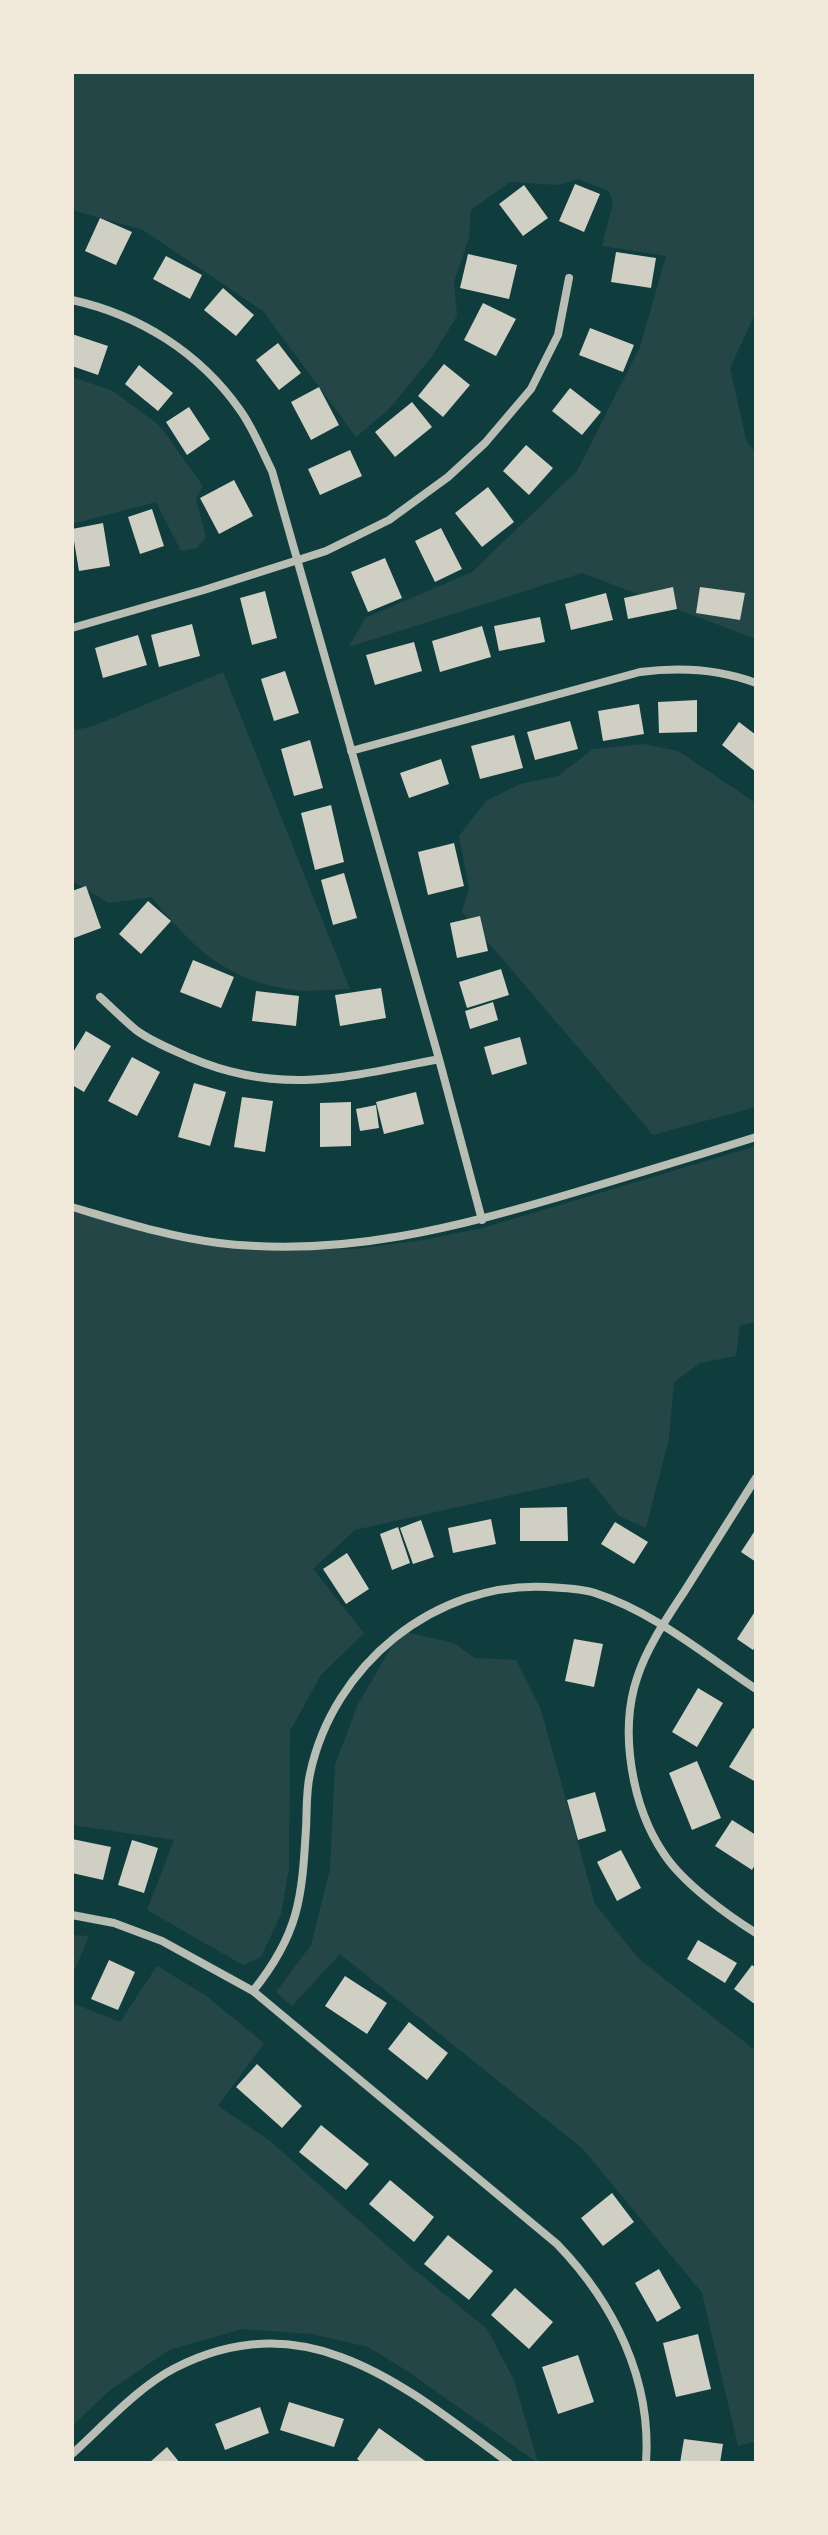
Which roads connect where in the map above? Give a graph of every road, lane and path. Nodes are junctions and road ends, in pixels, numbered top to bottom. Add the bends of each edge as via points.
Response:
1 (569, 278) dead end
2 (72, 300) edge
3 (298, 560) junction
4 (72, 628) edge
5 (756, 683) edge
6 (351, 751) junction
7 (100, 997) dead end
8 (439, 1059) junction
9 (756, 1137) edge
10 (72, 1207) edge
11 (482, 1220) junction
12 (756, 1478) edge
13 (662, 1626) junction
14 (756, 1689) edge
15 (72, 1915) edge
16 (756, 1933) edge
17 (253, 1991) junction
18 (72, 2454) edge
19 (509, 2463) edge
20 (646, 2463) edge

1 - 3 street via 558,335 531,389 485,443 389,520
2 - 3 street via 143,324 212,374 242,413 272,471
3 - 4 street
3 - 6 street
5 - 6 street via 699,670 640,672
6 - 8 street
7 - 8 street via 138,1031 170,1049 211,1067 255,1077 297,1082
8 - 11 street
9 - 11 street
10 - 11 street via 155,1232 271,1246 346,1244
12 - 13 street
13 - 14 street
13 - 16 street via 637,1677 631,1708 629,1741 646,1822 664,1855 723,1912
13 - 17 street via 592,1592 522,1586 447,1606 401,1631 339,1697 320,1736 309,1776 297,1914 278,1956
15 - 17 street via 162,1941
17 - 20 street via 519,2211 580,2268 629,2351 643,2400
18 - 19 street via 173,2369 207,2355 272,2343 313,2347 360,2364 437,2407

